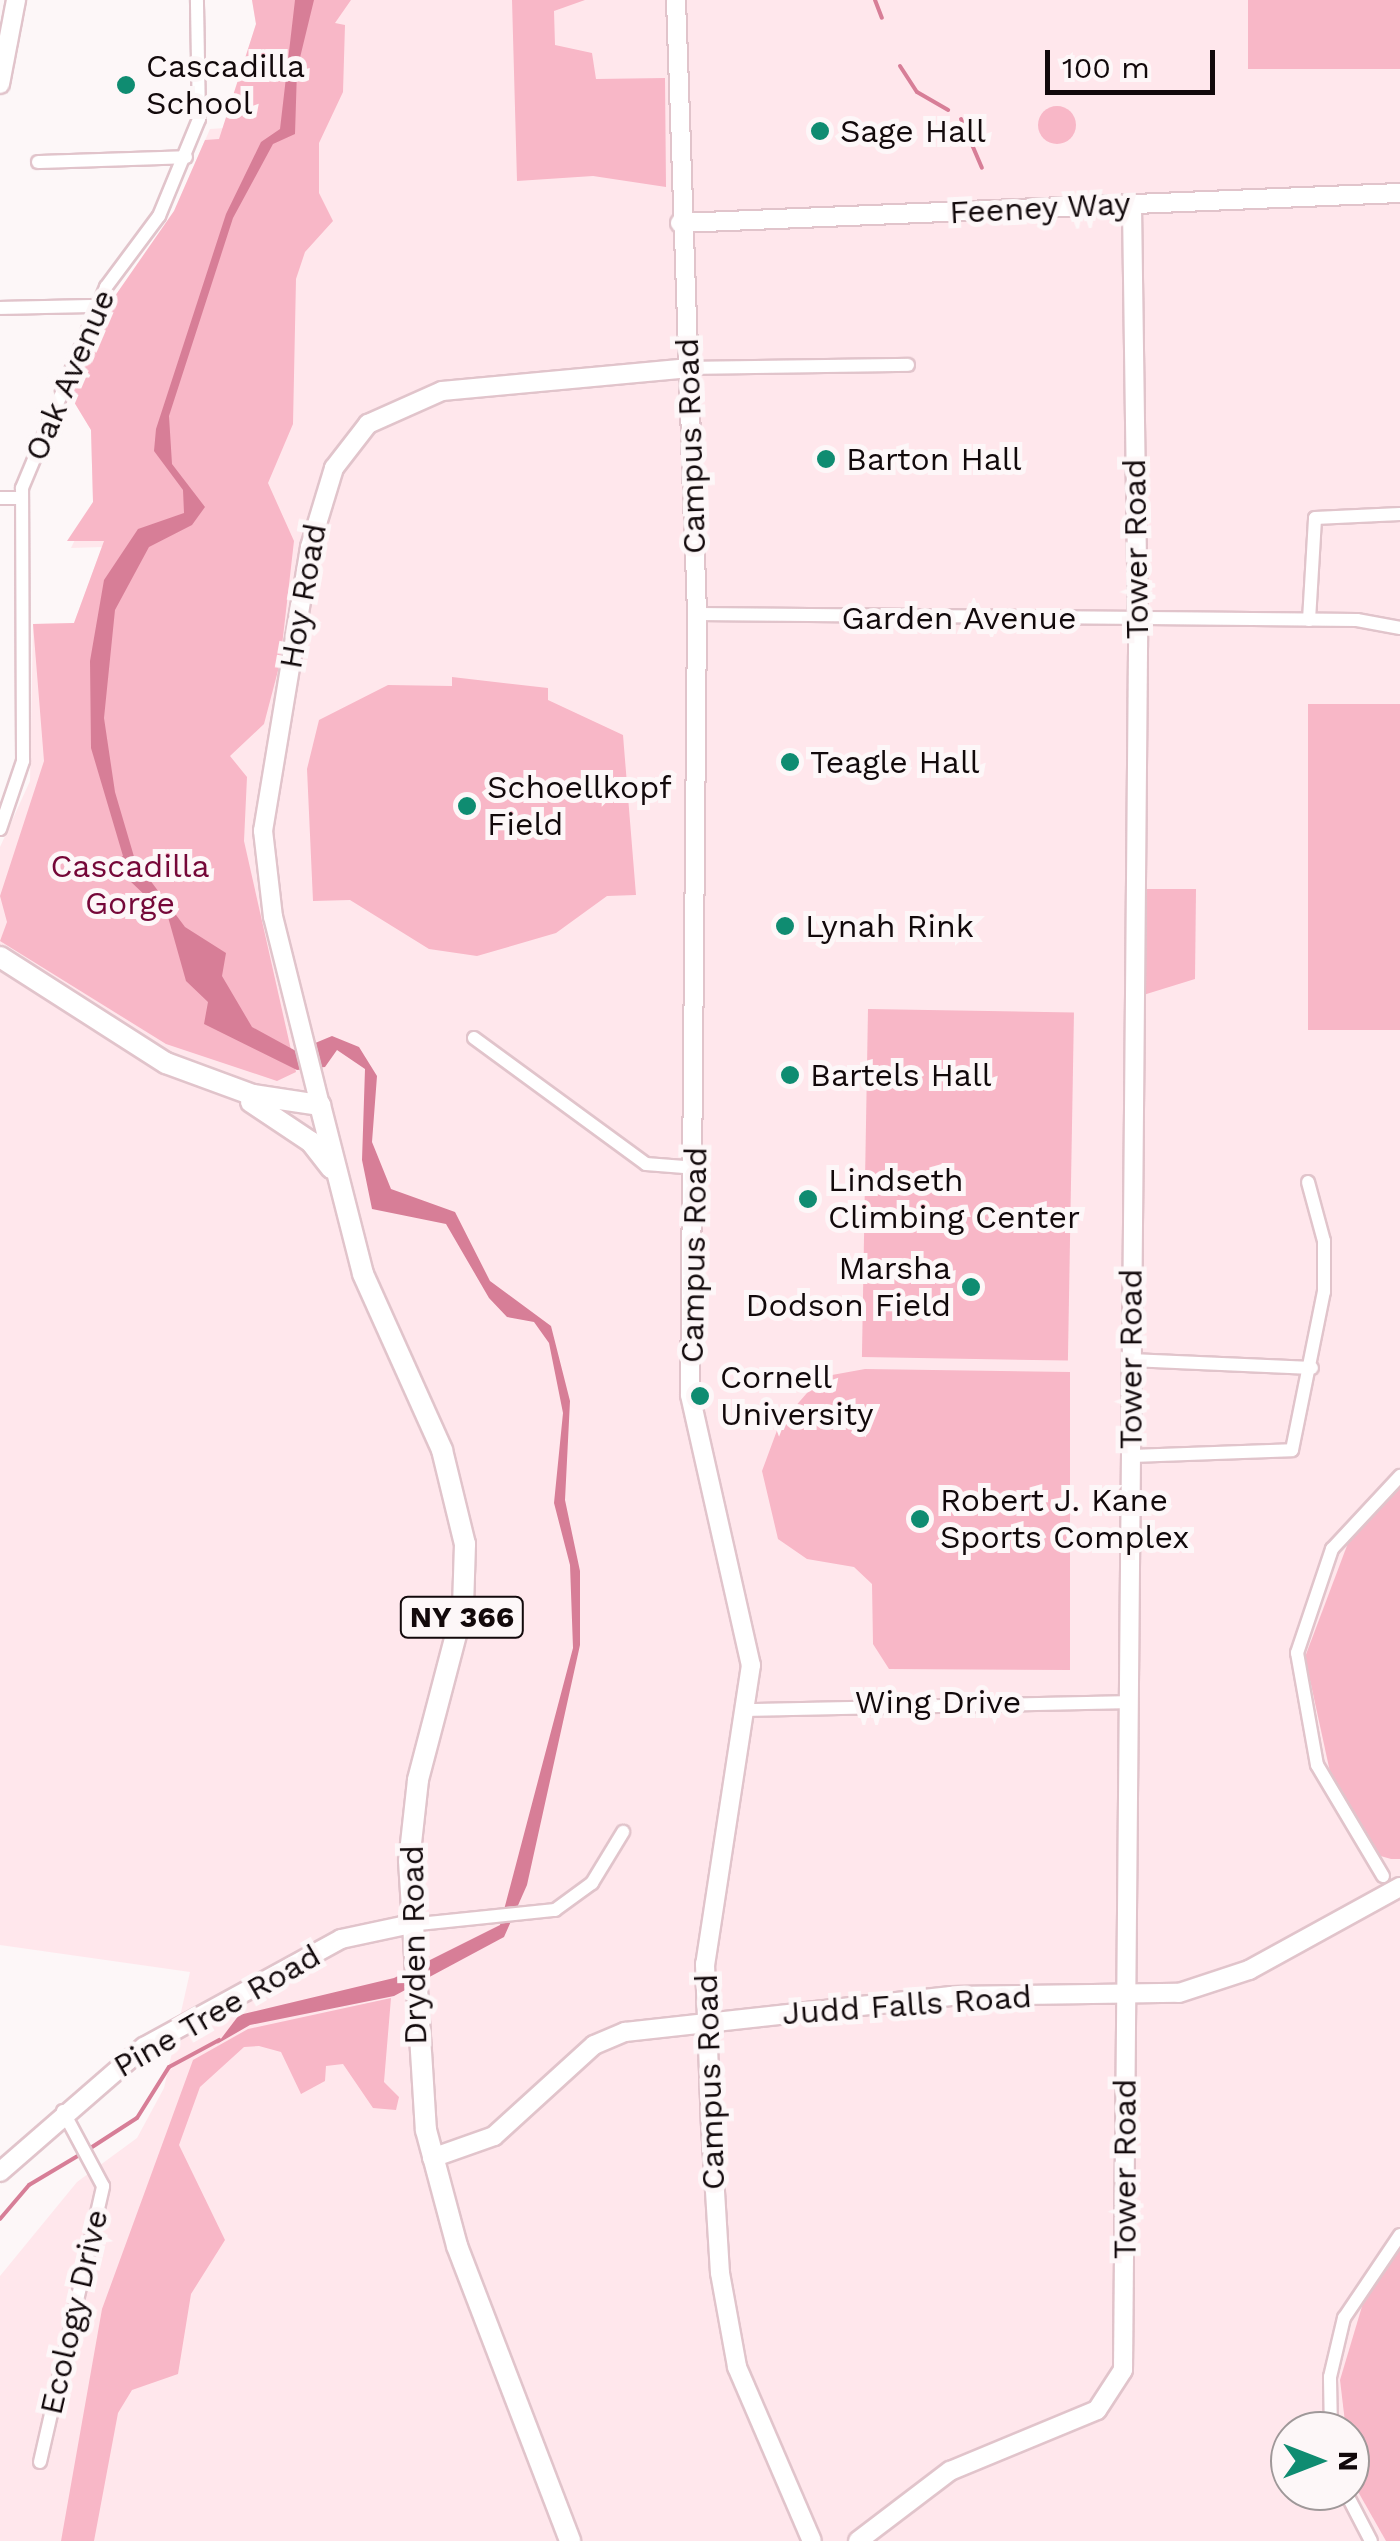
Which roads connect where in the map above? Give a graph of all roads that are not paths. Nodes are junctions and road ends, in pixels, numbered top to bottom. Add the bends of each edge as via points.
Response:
1 (0, 0) edge
2 (15, 0) edge
3 (198, 0) edge
4 (676, 0) edge
5 (0, 82) edge
6 (186, 157) junction
7 (38, 162) dead end
8 (1400, 193) edge
9 (1132, 204) junction
10 (680, 223) junction
11 (97, 306) junction
12 (0, 308) edge
13 (908, 365) dead end
14 (690, 368) junction
15 (0, 498) edge
16 (20, 498) junction
17 (1400, 514) edge
18 (697, 614) junction
19 (1138, 620) junction
20 (1309, 620) junction
21 (1400, 628) edge
22 (0, 829) edge
23 (0, 957) edge
24 (474, 1038) dead end
25 (220, 1085) junction
26 (320, 1105) junction
27 (697, 1168) junction
28 (336, 1174) junction
29 (1308, 1182) dead end
30 (1131, 1360) junction
31 (1312, 1368) junction
32 (1131, 1456) junction
33 (1400, 1476) edge
34 (1128, 1702) junction
35 (749, 1710) junction
36 (623, 1832) dead end
37 (1383, 1876) dead end
38 (1400, 1887) edge
39 (407, 1925) junction
40 (1127, 1997) junction
41 (706, 2022) junction
42 (63, 2111) junction
43 (432, 2158) junction
44 (0, 2172) edge
45 (1400, 2235) edge
46 (1331, 2411) edge
47 (40, 2462) dead end
48 (1355, 2511) edge
49 (570, 2541) edge
50 (812, 2541) edge
51 (858, 2541) edge
52 (1371, 2541) edge

1 - 2 street
2 - 5 street
3 - 6 street, Oak Avenue via 201,103
4 - 10 street, Campus Road
6 - 7 street
6 - 11 street, Oak Avenue
8 - 9 street, Feeney Way
9 - 10 street, Feeney Way
9 - 19 street, Tower Road
10 - 14 street, Campus Road
11 - 12 street
11 - 16 street, Oak Avenue
13 - 14 street
14 - 18 street, Campus Road
14 - 26 street, Hoy Road via 442,391 383,414 343,450 315,520 264,806 268,895
15 - 16 street
16 - 22 street, Oak Avenue via 23,760
17 - 20 street via 1315,518
18 - 19 street, Garden Avenue
18 - 27 street, Campus Road
19 - 20 street, Garden Avenue
19 - 30 street, Tower Road
20 - 21 street, Garden Avenue
23 - 25 main road, Dryden Road / NY 366 via 150,1055
24 - 27 street via 646,1164
25 - 26 main road, Dryden Road / NY 366
25 - 28 main road, Dryden Road / NY 366 via 290,1125
26 - 28 main road, Dryden Road / NY 366
27 - 35 street, Campus Road via 691,1399 746,1615
28 - 39 main road, Dryden Road / NY 366 via 374,1307 442,1450 465,1544 457,1642 412,1820
29 - 31 street via 1324,1241
30 - 31 street
30 - 32 street, Tower Road
31 - 32 street via 1292,1450
32 - 34 street, Tower Road
33 - 37 street via 1332,1549 1297,1653 1317,1765
34 - 35 street, Wing Drive
34 - 40 street, Tower Road
35 - 41 street, Campus Road via 710,1926
36 - 39 street via 580,1895 525,1916
38 - 40 street, Judd Falls Road via 1231,1979
39 - 42 street, Pine Tree Road via 341,1939 144,2047
39 - 43 main road, Dryden Road / NY 366
40 - 41 street, Judd Falls Road via 989,1994
40 - 51 street, Tower Road via 1120,2382 1085,2417 945,2474
41 - 43 street, Judd Falls Road via 609,2037 494,2136
41 - 50 street, Campus Road via 730,2334 759,2430
42 - 44 street, Pine Tree Road
42 - 47 street, Ecology Drive via 94,2160 102,2199
43 - 49 main road, Dryden Road / NY 366
45 - 46 street via 1344,2318 1330,2377
48 - 52 street

